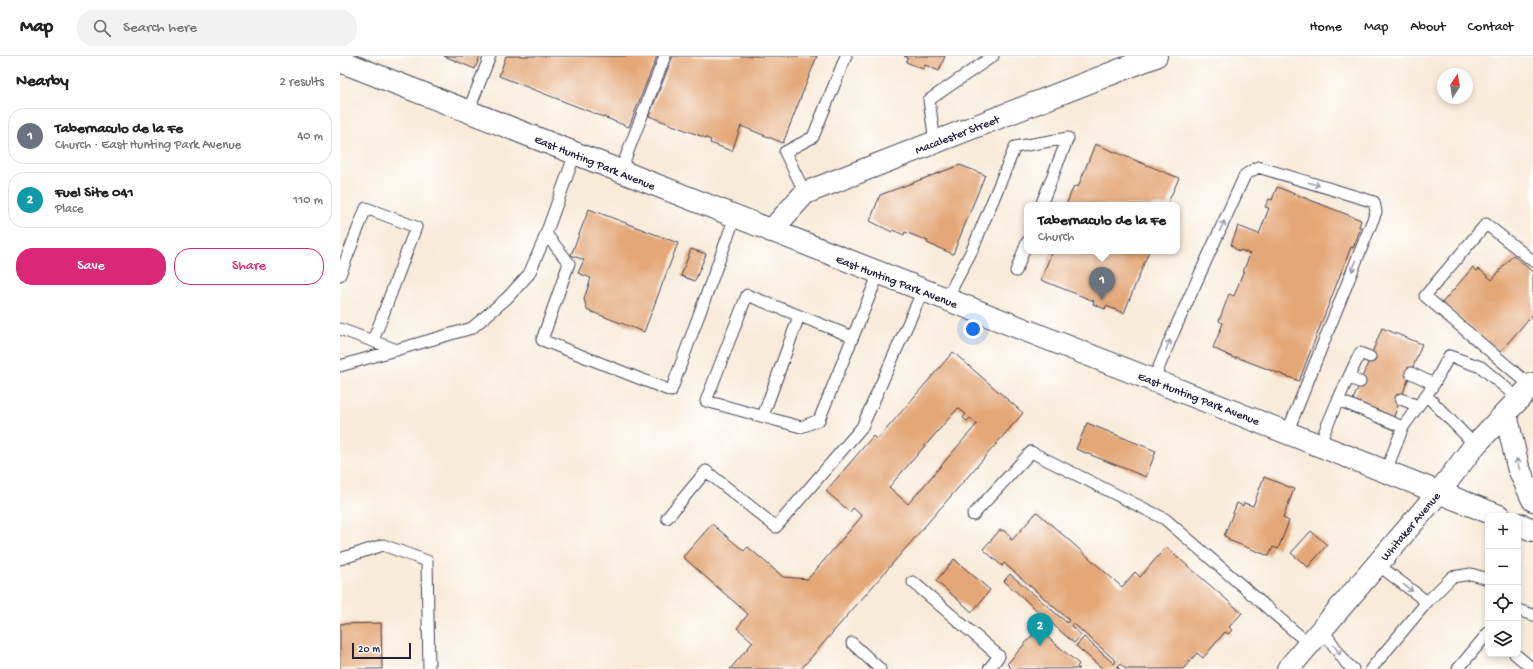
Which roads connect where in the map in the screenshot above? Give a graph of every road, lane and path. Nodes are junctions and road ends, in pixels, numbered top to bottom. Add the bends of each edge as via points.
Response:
1 (490, 56) edge
2 (665, 56) edge
3 (846, 56) edge
4 (993, 56) edge
5 (1156, 56) edge
6 (340, 62) edge
7 (468, 112) junction
8 (935, 142) junction
9 (575, 154) junction
10 (620, 172) junction
11 (805, 193) junction
12 (1042, 202) edge
13 (735, 217) junction
14 (771, 231) junction
15 (546, 234) junction
16 (1024, 250) edge
17 (1533, 261) edge
18 (1016, 271) dead end
19 (879, 273) junction
20 (340, 274) edge
21 (923, 290) junction
22 (946, 300) junction
23 (800, 316) junction
24 (340, 329) edge
25 (853, 337) junction
26 (373, 341) junction
27 (398, 350) junction
28 (1370, 357) dead end
29 (340, 366) edge
30 (1411, 373) dead end
31 (1349, 378) junction
32 (1153, 381) junction
33 (1360, 382) dead end
34 (1434, 384) junction
35 (1426, 395) junction
36 (1522, 396) edge
37 (1401, 398) dead end
38 (1338, 400) junction
39 (1418, 406) junction
40 (763, 416) junction
41 (1403, 427) junction
42 (1287, 433) junction
43 (1319, 445) junction
44 (1475, 445) junction
45 (1386, 471) junction
46 (1439, 492) junction
47 (1533, 500) edge
48 (1492, 513) edge
49 (973, 515) dead end
50 (667, 518) dead end
51 (340, 559) edge
52 (1377, 564) junction
53 (1485, 578) edge
54 (913, 582) dead end
55 (1427, 602) junction
56 (1521, 611) edge
57 (1533, 616) edge
58 (1315, 637) junction
59 (1485, 638) edge
60 (852, 643) dead end
61 (1519, 657) edge
62 (429, 669) edge
63 (880, 669) edge
64 (989, 669) edge
65 (1288, 669) edge
66 (1353, 669) edge
67 (1371, 669) edge
68 (1458, 669) edge
69 (1533, 669) edge

1 - 7 lane
2 - 10 lane
3 - 11 lane via 813,137 785,152
4 - 8 lane via 929,100
5 - 8 main road, Macalester Street
6 - 7 main road, East Hunting Park Avenue
7 - 9 main road, East Hunting Park Avenue
8 - 11 main road, Macalester Street
9 - 10 main road, East Hunting Park Avenue
9 - 15 lane
10 - 13 main road, East Hunting Park Avenue
11 - 14 main road, Macalester Street
12 - 22 lane via 1068,138 1015,147 973,248
13 - 14 main road, East Hunting Park Avenue
13 - 15 lane via 671,391 542,340 569,263
14 - 19 main road, East Hunting Park Avenue
15 - 27 lane via 529,274 507,298 472,328
16 - 18 lane
17 - 36 lane via 1486,224 1424,296
19 - 21 main road, East Hunting Park Avenue
19 - 25 lane
20 - 26 lane via 366,208 416,227
21 - 22 main road, East Hunting Park Avenue
21 - 50 lane via 862,428 776,527 706,471
22 - 32 main road, East Hunting Park Avenue
23 - 25 lane
23 - 40 lane
23 - 40 lane via 747,295 706,401
24 - 26 lane
25 - 40 lane via 819,420 801,427
26 - 27 lane
27 - 29 lane
28 - 31 lane via 1360,353
30 - 34 lane
31 - 33 lane
31 - 38 lane
32 - 42 main road, East Hunting Park Avenue
32 -> 42 lane via 1245,175 1258,167 1374,202 1376,212
34 - 35 lane
34 - 36 lane via 1449,356 1481,367
35 - 39 lane
35 - 44 lane
36 - 44 main road, Whitaker Avenue
47 -> 36 main road via 1518,467
37 - 39 lane
38 - 41 lane
38 - 43 lane
39 - 41 lane
41 - 45 lane
42 - 43 main road, East Hunting Park Avenue
43 - 45 main road, East Hunting Park Avenue
44 - 46 main road, Whitaker Avenue
45 - 46 main road, East Hunting Park Avenue
46 - 48 main road, East Hunting Park Avenue
46 - 52 main road, Whitaker Avenue
49 - 58 lane via 1031,452 1165,519
51 - 62 lane via 383,545 427,561
52 -> 55 lane
52 - 58 main road, Whitaker Avenue
53 - 55 lane via 1471,574 1452,577
54 - 64 lane via 999,656
55 - 67 lane
56 - 57 lane
58 - 65 main road, Whitaker Avenue
58 -> 66 lane
59 - 68 lane
60 - 63 lane
61 - 69 lane

